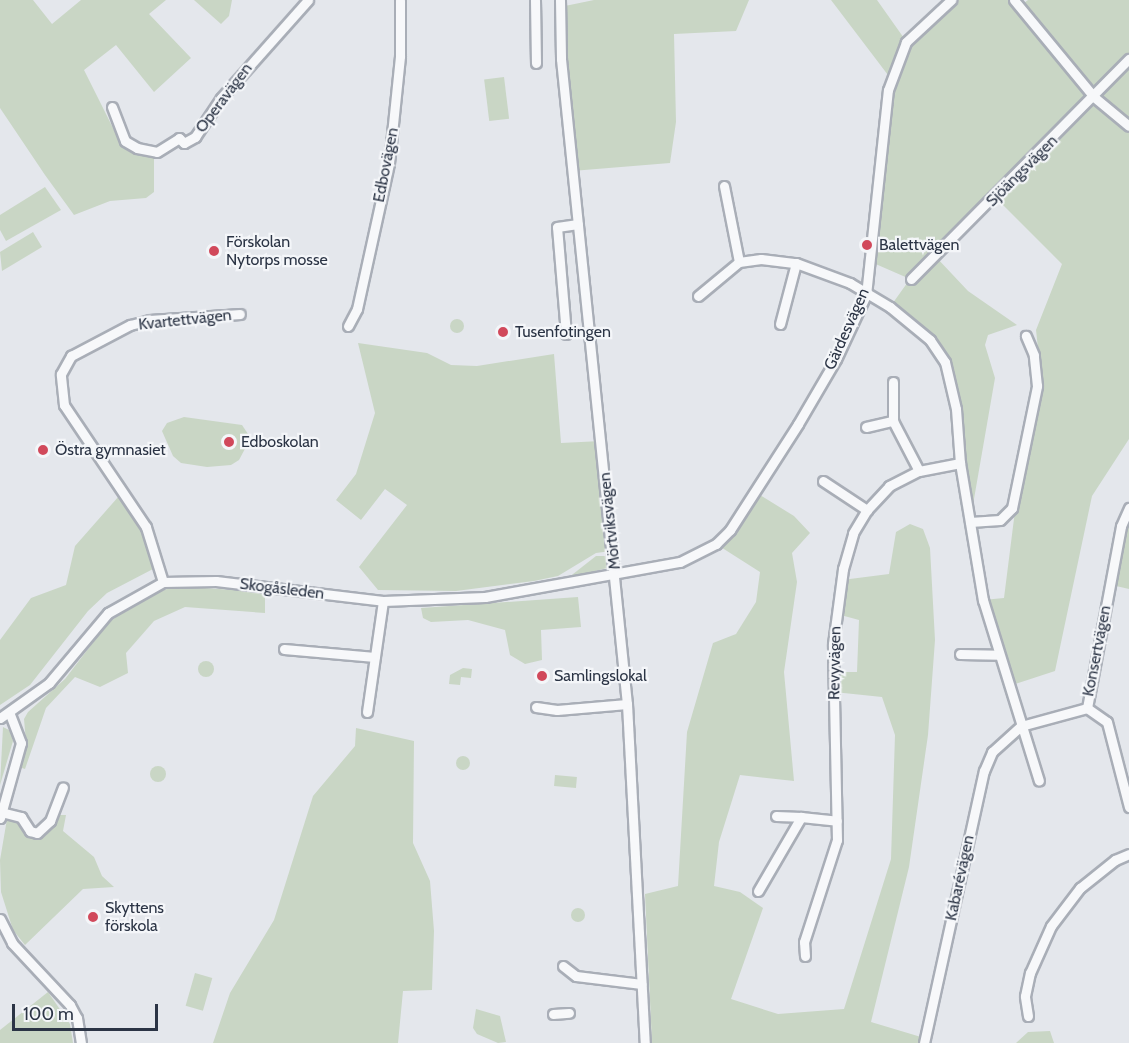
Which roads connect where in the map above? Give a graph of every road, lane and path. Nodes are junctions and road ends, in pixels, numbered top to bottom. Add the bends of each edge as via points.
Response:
1 (308, 0) edge
2 (400, 0) edge
3 (535, 0) edge
4 (560, 0) edge
5 (951, 0) edge
6 (1014, 0) edge
7 (1129, 59) edge
8 (536, 63) dead end
9 (1094, 97) junction
10 (112, 107) dead end
11 (1129, 126) edge
12 (724, 186) dead end
13 (578, 224) junction
14 (739, 262) junction
15 (796, 263) junction
16 (911, 279) dead end
17 (866, 295) junction
18 (698, 296) dead end
19 (240, 314) dead end
20 (780, 324) dead end
21 (348, 326) dead end
22 (566, 334) dead end
23 (1026, 336) dead end
24 (893, 382) dead end
25 (893, 421) junction
26 (866, 427) dead end
27 (960, 463) junction
28 (919, 471) junction
29 (823, 481) dead end
30 (1129, 508) edge
31 (867, 510) junction
32 (970, 522) junction
33 (616, 575) junction
34 (163, 582) junction
35 (383, 601) junction
36 (284, 649) dead end
37 (960, 654) dead end
38 (999, 655) junction
39 (375, 657) junction
40 (627, 704) junction
41 (536, 707) dead end
42 (1087, 708) junction
43 (367, 712) dead end
44 (10, 715) junction
45 (0, 718) edge
46 (1022, 726) junction
47 (1039, 781) dead end
48 (63, 787) dead end
49 (1129, 807) edge
50 (1, 812) edge
51 (776, 816) dead end
52 (0, 818) edge
53 (801, 818) junction
54 (837, 820) junction
55 (1129, 854) edge
56 (758, 891) dead end
57 (0, 919) edge
58 (805, 956) dead end
59 (564, 966) dead end
60 (642, 984) junction
61 (569, 1013) dead end
62 (553, 1014) dead end
63 (1028, 1016) dead end
64 (81, 1043) edge
65 (645, 1043) edge
66 (924, 1043) edge

1 - 10 street, Operavägen via 280,27 190,140 184,143 179,138 157,152 137,148 124,141
2 - 21 street, Edbovägen via 400,56 389,163 357,309
3 - 8 street
4 - 13 street, Mörtviksvägen via 561,59
5 - 17 street, Gärdesvägen via 906,42 888,90
6 - 9 street
7 - 9 street, Sjöängsvägen
9 - 11 street
9 - 16 street, Sjöängsvägen
12 - 14 street
13 - 22 street via 557,227
13 - 33 street, Mörtviksvägen
14 - 15 street via 761,259
14 - 18 street
15 - 17 street via 850,283
15 - 20 street
17 - 27 street via 914,324 945,362 956,409
17 - 33 street, Gärdesvägen via 836,359 730,530 716,544 680,562
19 - 34 street, Kvartettvägen via 130,325 76,352 61,374 64,405 146,526
23 - 32 street via 1034,355 1037,386 1012,508 1000,520
24 - 25 street
25 - 26 street
25 - 28 street
27 - 28 street, Revyvägen
27 - 32 street
28 - 31 street, Revyvägen via 889,486
29 - 31 street
30 - 42 street, Konsertvägen via 1121,526
31 - 54 street, Revyvägen via 853,533 843,569 833,644
32 - 38 street via 982,600
33 - 35 street, Skogåsleden via 485,597
33 - 40 street, Mörtviksvägen
34 - 35 street, Skogåsleden via 189,579
34 - 44 street, Skogåsleden via 108,613 49,683
35 - 39 street
36 - 39 street
37 - 38 street
38 - 46 street
39 - 43 street
40 - 41 street via 556,710
40 - 60 street, Mörtviksvägen
42 - 46 street, Konsertvägen
42 - 49 street via 1107,723
44 - 45 street, Skogåsleden
44 - 50 street via 21,743
46 - 47 street
46 - 66 street, Kabarévägen via 992,752 984,771
48 - 50 street via 50,821 37,833 30,831 21,817
50 - 52 street
51 - 53 street
53 - 54 street
53 - 56 street
54 - 58 street, Revyvägen via 837,840 804,942
55 - 63 street via 1115,860 1080,888 1051,926 1030,973 1025,996
57 - 64 street via 12,943 69,1005 77,1018
59 - 60 street via 576,976
60 - 65 street, Mörtviksvägen
61 - 62 street

